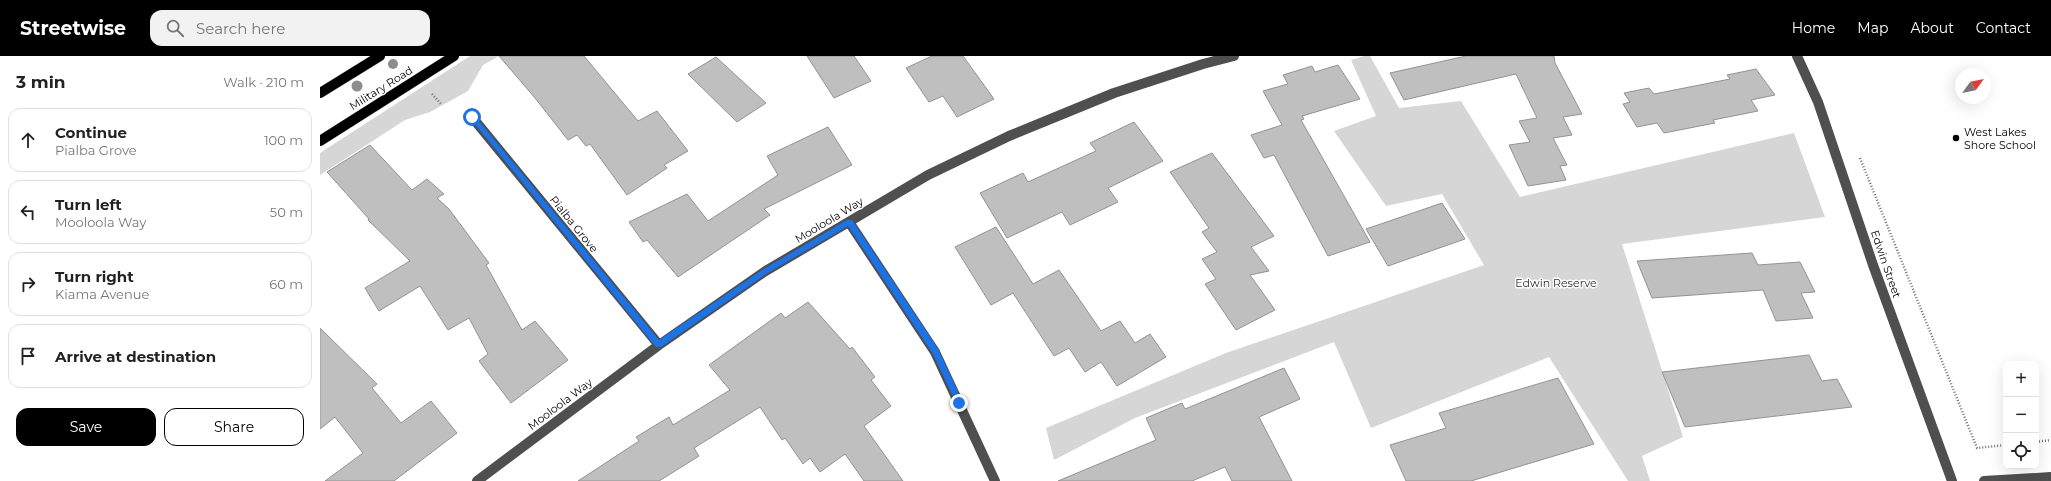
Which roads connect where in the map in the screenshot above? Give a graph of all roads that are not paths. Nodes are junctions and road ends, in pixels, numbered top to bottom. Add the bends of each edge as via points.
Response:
1 (380, 56) edge
2 (454, 56) edge
3 (1234, 56) edge
4 (1797, 56) edge
5 (1201, 60) edge
6 (320, 93) edge
7 (472, 117) dead end
8 (320, 141) edge
9 (849, 222) junction
10 (659, 345) junction
11 (2051, 477) edge
12 (477, 481) edge
13 (995, 481) edge
14 (1952, 481) edge
15 (1984, 481) edge

1 - 6 main road
2 - 8 main road, Military Road
3 - 5 street, Mooloola Way
4 - 14 street, Edwin Street via 1818,102 1873,265
5 - 9 street, Mooloola Way via 1009,136 928,175
7 - 10 street, Pialba Grove
9 - 10 street, Mooloola Way via 764,272
9 - 13 street via 935,352
10 - 12 street, Mooloola Way
11 - 15 street

